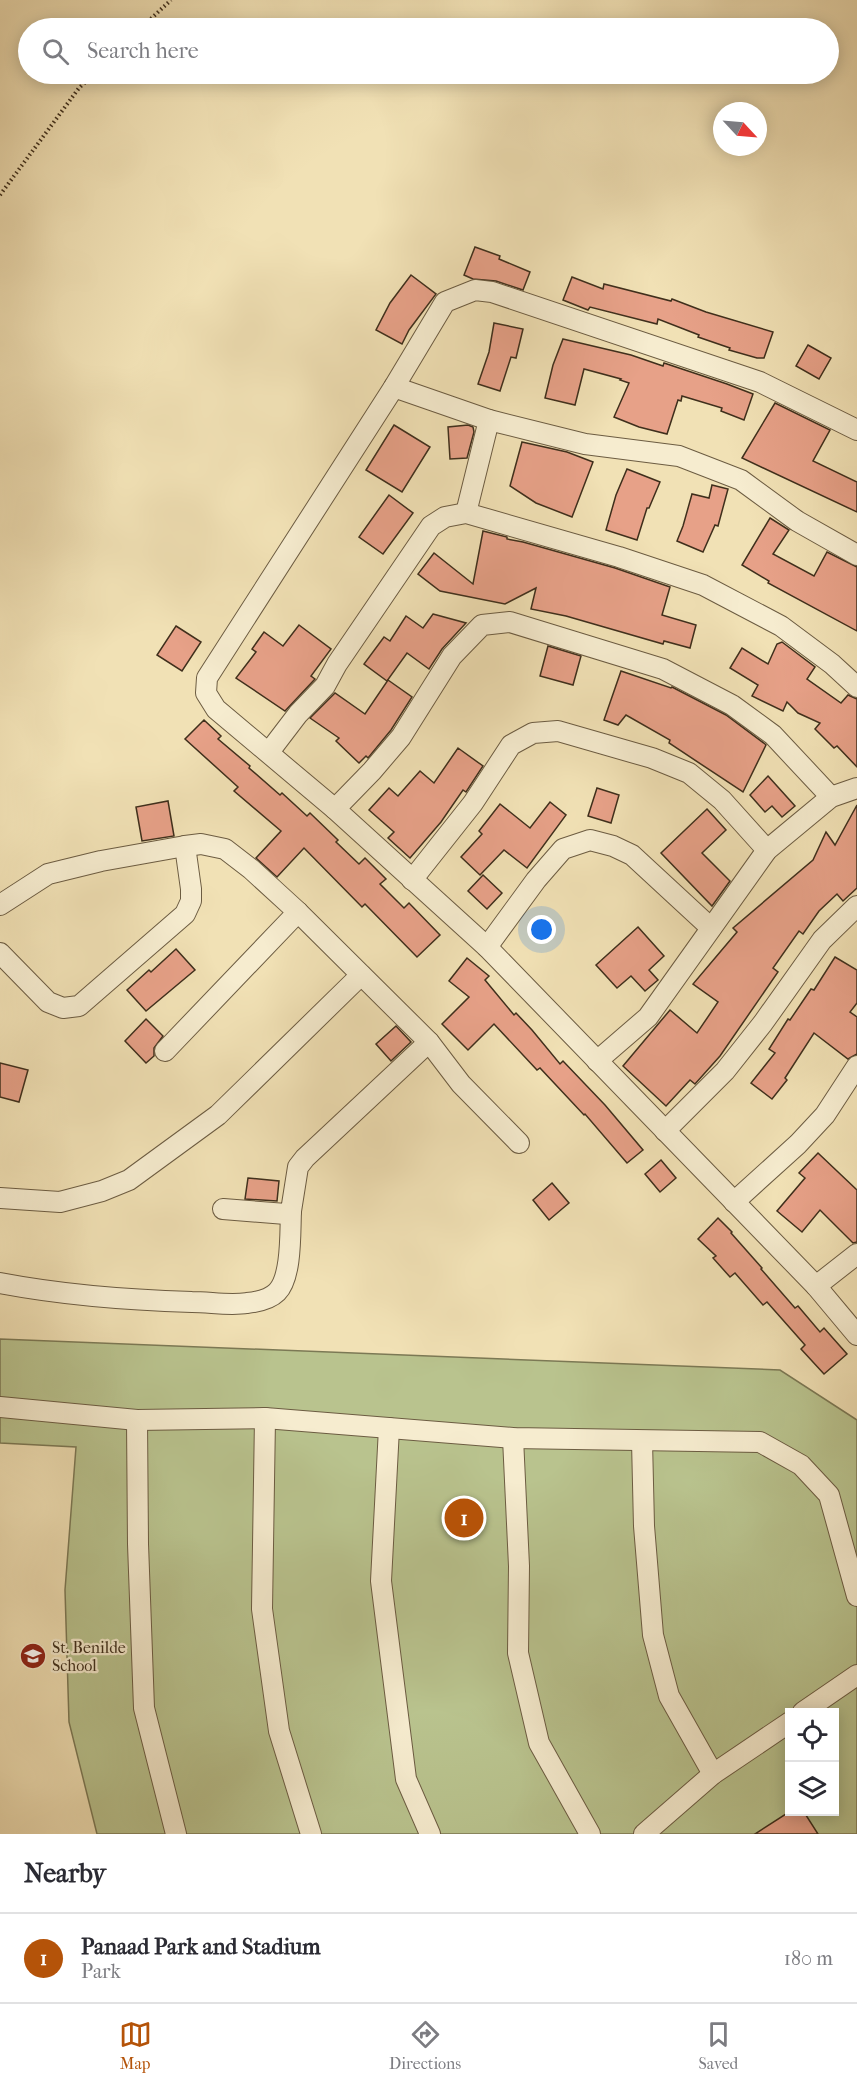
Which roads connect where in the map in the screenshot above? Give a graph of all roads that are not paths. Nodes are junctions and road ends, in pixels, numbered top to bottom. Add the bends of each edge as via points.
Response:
1 (394, 387) junction
2 (489, 420) junction
3 (857, 430) edge
4 (466, 513) junction
5 (857, 555) edge
6 (857, 687) edge
7 (269, 752) junction
8 (857, 788) edge
9 (831, 797) junction
10 (335, 809) junction
11 (185, 846) junction
12 (767, 850) junction
13 (412, 880) junction
14 (0, 905) edge
15 (857, 906) edge
16 (298, 912) junction
17 (711, 928) junction
18 (487, 947) junction
19 (0, 953) edge
20 (361, 975) junction
21 (429, 1042) junction
22 (165, 1051) dead end
23 (597, 1061) junction
24 (857, 1066) edge
25 (665, 1131) junction
26 (519, 1143) dead end
27 (0, 1198) edge
28 (734, 1202) junction
29 (223, 1209) dead end
30 (291, 1211) junction
31 (857, 1254) edge
32 (0, 1283) edge
33 (816, 1286) junction
34 (857, 1335) edge
35 (0, 1407) edge
36 (265, 1418) junction
37 (137, 1420) junction
38 (388, 1428) junction
39 (513, 1438) junction
40 (642, 1441) junction
41 (857, 1596) edge
42 (857, 1676) edge
43 (810, 1708) edge
44 (785, 1725) edge
45 (713, 1774) junction
46 (176, 1834) edge
47 (311, 1834) edge
48 (429, 1834) edge
49 (590, 1834) edge
50 (644, 1834) edge

1 - 2 street
1 - 3 street via 445,302 475,290 492,292 760,382
1 - 7 street via 207,678 206,693 216,709
2 - 4 street
2 - 5 street via 585,444 679,456 741,480 797,521
4 - 6 street via 703,585 781,626
4 - 7 street via 445,517 431,526 325,686
7 - 10 street
8 - 9 street
9 - 10 street via 773,735 732,705 663,669 510,622 482,625 452,656 401,736
9 - 12 street
10 - 13 street
11 - 14 street via 48,874
11 - 16 street via 201,844 225,849
11 - 19 street via 191,889 185,914 79,1006 63,1008 48,1002
12 - 13 street via 722,800 689,774 652,758 558,731 533,733 511,745 473,802
12 - 17 street
13 - 18 street
15 - 25 street via 822,940 725,1071
16 - 20 street
16 - 22 street
17 - 18 street via 632,855 590,840 563,849
17 - 23 street via 648,1017
18 - 23 street
20 - 21 street
20 - 27 street via 218,1115 129,1180 60,1202
21 - 26 street via 461,1084
21 - 30 street via 305,1158 298,1167
23 - 25 street
24 - 28 street via 825,1115
25 - 28 street
28 - 33 street
29 - 30 street via 286,1214
30 - 32 street via 289,1258 283,1284 262,1300 245,1304 172,1301 43,1291
31 - 33 street
33 - 34 street
35 - 37 street
36 - 37 street
36 - 38 street
36 - 47 street via 262,1609 279,1731
37 - 46 street via 144,1708
38 - 39 street
38 - 48 street via 381,1581 406,1779
39 - 40 street
39 - 49 street via 519,1566 518,1653 540,1743
40 - 41 street via 760,1442 801,1465 829,1495
40 - 45 street via 653,1635 669,1696
42 - 43 street
44 - 45 street
45 - 50 street

